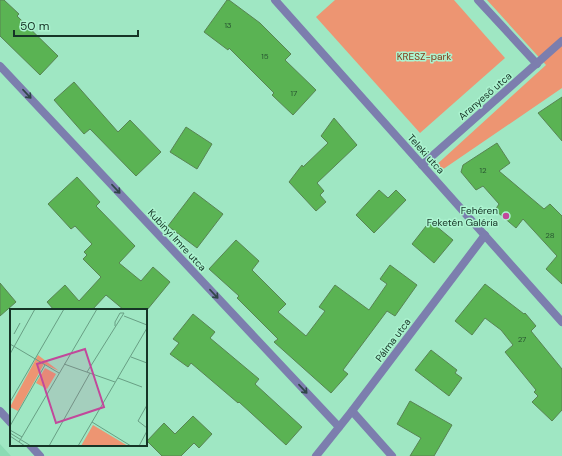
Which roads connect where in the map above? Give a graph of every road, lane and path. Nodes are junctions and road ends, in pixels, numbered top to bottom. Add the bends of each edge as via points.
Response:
1 (275, 0) edge
2 (478, 0) edge
3 (562, 41) edge
4 (537, 64) junction
5 (0, 66) edge
6 (422, 165) junction
7 (485, 235) junction
8 (562, 322) edge
9 (0, 411) edge
10 (352, 411) junction
11 (10, 422) edge
12 (339, 427) junction
13 (31, 446) edge
14 (40, 456) edge
15 (316, 456) edge
16 (392, 456) edge

1 - 6 street, Teleki utca
2 - 4 street
3 - 4 street, Aranyeső utca
4 - 6 street, Aranyeső utca
5 -> 12 street, Kubinyi Imre utca
6 - 7 street, Teleki utca
7 - 8 street, Teleki utca
7 - 10 street, Pálma utca
9 - 11 street
10 - 12 street, Pálma utca
10 - 16 street
12 - 15 street, Pálma utca
13 - 14 street

